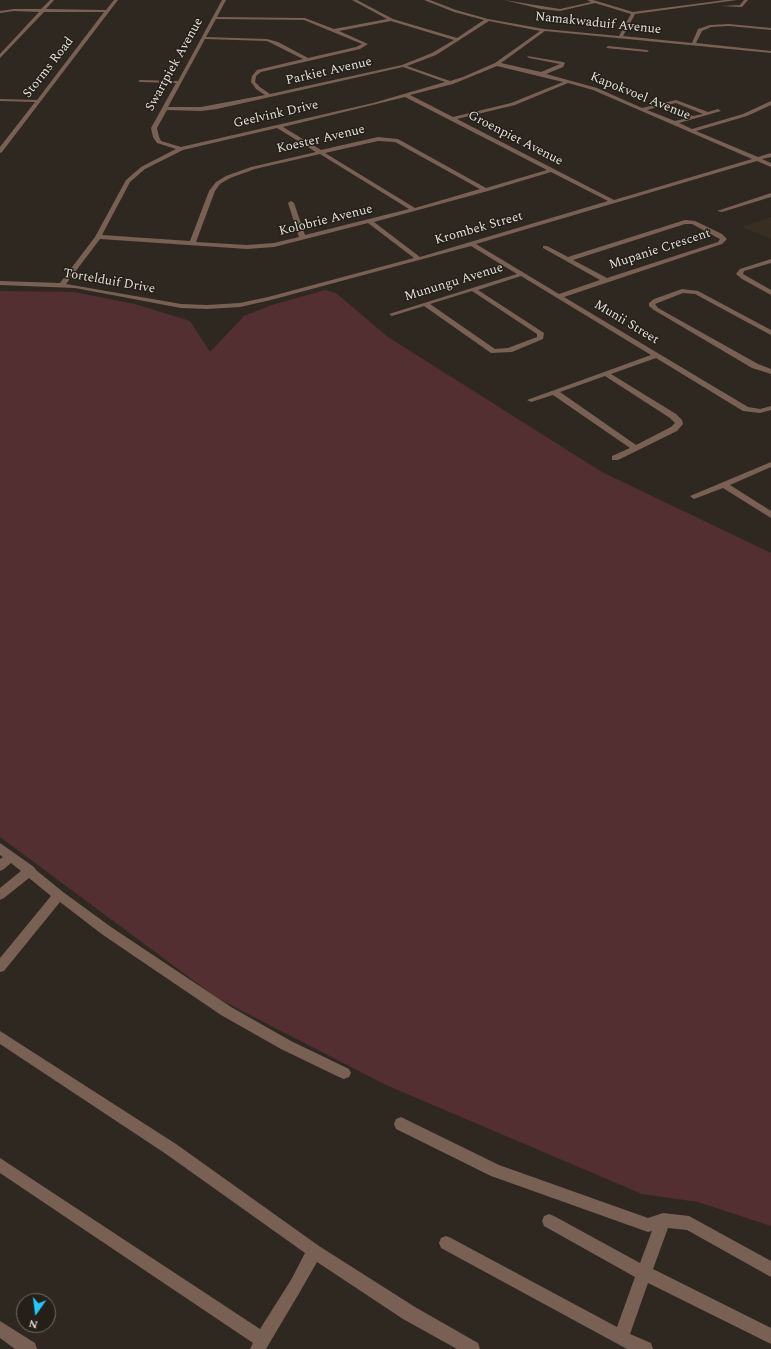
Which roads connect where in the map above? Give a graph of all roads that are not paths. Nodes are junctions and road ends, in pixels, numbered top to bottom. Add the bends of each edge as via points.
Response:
1 (52, 0) edge
2 (116, 0) edge
3 (224, 0) edge
4 (354, 0) edge
5 (426, 0) edge
6 (506, 0) edge
7 (589, 0) edge
8 (735, 0) edge
9 (746, 0) edge
10 (595, 2) junction
11 (706, 4) junction
12 (43, 10) junction
13 (107, 11) junction
14 (0, 12) edge
15 (633, 13) junction
16 (213, 18) junction
17 (391, 20) junction
18 (488, 20) junction
19 (771, 29) edge
20 (333, 30) junction
21 (544, 30) junction
22 (203, 38) junction
23 (620, 38) junction
24 (457, 39) junction
25 (631, 39) junction
26 (693, 45) junction
27 (608, 47) dead end
28 (627, 49) junction
29 (647, 51) dead end
30 (771, 52) edge
31 (0, 57) edge
32 (529, 57) dead end
33 (308, 60) junction
34 (524, 62) dead end
35 (497, 64) junction
36 (532, 64) dead end
37 (403, 66) junction
38 (547, 67) dead end
39 (555, 68) junction
40 (541, 74) junction
41 (140, 81) dead end
42 (569, 81) junction
43 (179, 82) junction
44 (451, 83) junction
45 (270, 96) junction
46 (407, 96) junction
47 (685, 98) dead end
48 (0, 100) edge
49 (37, 101) junction
50 (676, 101) junction
51 (771, 103) edge
52 (662, 104) junction
53 (164, 108) junction
54 (643, 109) junction
55 (718, 111) dead end
56 (708, 114) junction
57 (693, 118) junction
58 (452, 119) junction
59 (675, 123) junction
60 (278, 126) junction
61 (693, 130) junction
62 (181, 149) junction
63 (0, 151) edge
64 (318, 152) junction
65 (771, 155) edge
66 (757, 159) junction
67 (771, 165) edge
68 (553, 170) junction
69 (486, 190) junction
70 (771, 195) edge
71 (614, 202) junction
72 (291, 203) dead end
73 (414, 210) junction
74 (720, 211) dead end
75 (370, 222) junction
76 (98, 237) junction
77 (303, 238) junction
78 (192, 243) junction
79 (472, 244) junction
80 (545, 247) dead end
81 (419, 259) junction
82 (568, 259) junction
83 (771, 262) edge
84 (522, 274) junction
85 (605, 280) junction
86 (0, 283) edge
87 (62, 285) junction
88 (473, 289) junction
89 (771, 293) edge
90 (559, 296) junction
91 (425, 304) junction
92 (191, 307) joint
93 (392, 314) dead end
94 (771, 333) edge
95 (657, 355) junction
96 (771, 372) edge
97 (606, 374) junction
98 (558, 395) junction
99 (532, 400) dead end
100 (771, 408) edge
101 (634, 447) junction
102 (615, 458) dead end
103 (771, 464) edge
104 (724, 485) junction
105 (694, 496) dead end
106 (771, 515) edge
107 (0, 848) edge
108 (10, 856) junction
109 (0, 866) edge
110 (30, 870) junction
111 (0, 895) edge
112 (59, 895) junction
113 (0, 967) edge
114 (0, 1037) edge
115 (344, 1073) dead end
116 (401, 1124) dead end
117 (0, 1165) edge
118 (663, 1220) junction
119 (549, 1221) dead end
120 (446, 1243) dead end
121 (314, 1251) junction
122 (771, 1269) edge
123 (644, 1273) junction
124 (0, 1328) edge
125 (771, 1336) edge
126 (621, 1338) junction
127 (260, 1344) edge
128 (29, 1349) edge
129 (472, 1349) edge
130 (645, 1349) edge

1 - 12 street
2 - 13 street, Storms Road
3 - 16 street, Swartpiek Avenue
4 - 17 street
5 - 18 street, Namakwaduif Avenue
6 - 10 street via 560,10
7 - 10 street
8 - 11 street
9 - 11 street via 740,7
10 - 15 street
11 - 15 street
12 - 13 street
12 - 14 street
12 - 31 street
13 - 49 street, Storms Road
15 - 23 street
16 - 20 street via 296,18 310,20
16 - 22 street, Swartpiek Avenue
17 - 20 street
17 - 24 street
18 - 21 street, Namakwaduif Avenue
18 - 24 street, Parkiet Avenue
19 - 26 street via 710,26 700,30
20 - 33 street via 366,44
21 - 23 street, Namakwaduif Avenue
21 - 35 street, Geelvink Drive
22 - 33 street via 267,40
22 - 43 street, Swartpiek Avenue
23 - 25 street, Namakwaduif Avenue
24 - 37 street, Parkiet Avenue via 434,54
25 - 26 street, Namakwaduif Avenue
25 - 28 street
26 - 30 street, Namakwaduif Avenue
27 - 28 street
28 - 29 street
32 - 39 street via 563,64
33 - 45 street via 265,69 256,74 255,85
34 - 36 street
35 - 40 street, Kapokvoel Avenue
35 - 44 street, Geelvink Drive
37 - 44 street
37 - 45 street, Parkiet Avenue
38 - 39 street
39 - 40 street
40 - 42 street, Kapokvoel Avenue
41 - 43 street
42 - 54 street, Kapokvoel Avenue
42 - 58 street via 513,104
43 - 53 street, Swartpiek Avenue
44 - 46 street, Geelvink Drive
45 - 53 street, Parkiet Avenue via 212,108
46 - 58 street, Groenpiet Avenue
46 - 60 street, Geelvink Drive
47 - 50 street
48 - 49 street
49 - 63 street, Storms Road
50 - 52 street
50 - 56 street
51 - 61 street via 745,115
52 - 54 street
52 - 57 street
53 - 62 street, Swartpiek Avenue via 154,128 156,137 163,144
54 - 59 street, Kapokvoel Avenue
55 - 56 street
56 - 57 street
57 - 59 street
58 - 68 street, Groenpiet Avenue
59 - 61 street, Kapokvoel Avenue
60 - 62 street, Geelvink Drive
60 - 64 street
61 - 66 street, Kapokvoel Avenue
62 - 76 street, Geelvink Drive via 153,162 133,176
64 - 69 street, Koester Avenue via 378,139 393,139
64 - 73 street
64 - 78 street, Koester Avenue via 242,171 223,180 212,191
65 - 66 street, Krombek Street
66 - 67 street, Kapokvoel Avenue
66 - 71 street, Krombek Street
68 - 69 street, Kolobrie Avenue
68 - 71 street, Groenpiet Avenue
69 - 73 street, Kolobrie Avenue
70 - 74 street
71 - 79 street, Krombek Street
72 - 77 street
73 - 75 street, Kolobrie Avenue
75 - 77 street, Kolobrie Avenue
75 - 81 street
76 - 78 street, Kolobrie Avenue
76 - 87 street, Geelvink Drive
77 - 78 street, Kolobrie Avenue via 257,247
79 - 81 street, Krombek Street
79 - 84 street, Munii Street
80 - 82 street
81 - 92 street, Krombek Street via 256,302 222,307
82 - 85 street
82 - 85 street, Mupanie Crescent via 685,222 694,222 724,239 720,243
83 - 89 street via 742,270 739,274
84 - 88 street, Munungu Avenue
84 - 90 street, Munii Street
85 - 90 street, Mupanie Crescent
86 - 87 street, Tortelduif Drive
87 - 92 street, Tortelduif Drive
88 - 91 street, Munungu Avenue
88 - 91 street via 540,333 540,338 509,350 494,351
90 - 95 street, Munii Street
91 - 93 street, Munungu Avenue
94 - 96 street via 696,292 682,291 652,303 652,306 762,370
95 - 97 street
95 - 100 street, Munii Street via 746,409 760,411
97 - 98 street
97 - 101 street via 679,422 674,429
98 - 99 street
98 - 101 street
101 - 102 street
103 - 104 street
104 - 105 street
104 - 106 street
107 - 108 street
108 - 109 street
108 - 110 street
110 - 111 street
110 - 112 street
112 - 113 street
112 - 115 street via 107,931 226,1011 286,1045
114 - 121 street via 171,1148
116 - 118 street via 496,1171 648,1225
117 - 127 street
118 - 122 street via 689,1223
118 - 123 street
119 - 123 street
120 - 126 street
121 - 127 street
121 - 129 street via 410,1313
123 - 125 street
123 - 126 street
124 - 128 street
126 - 130 street

